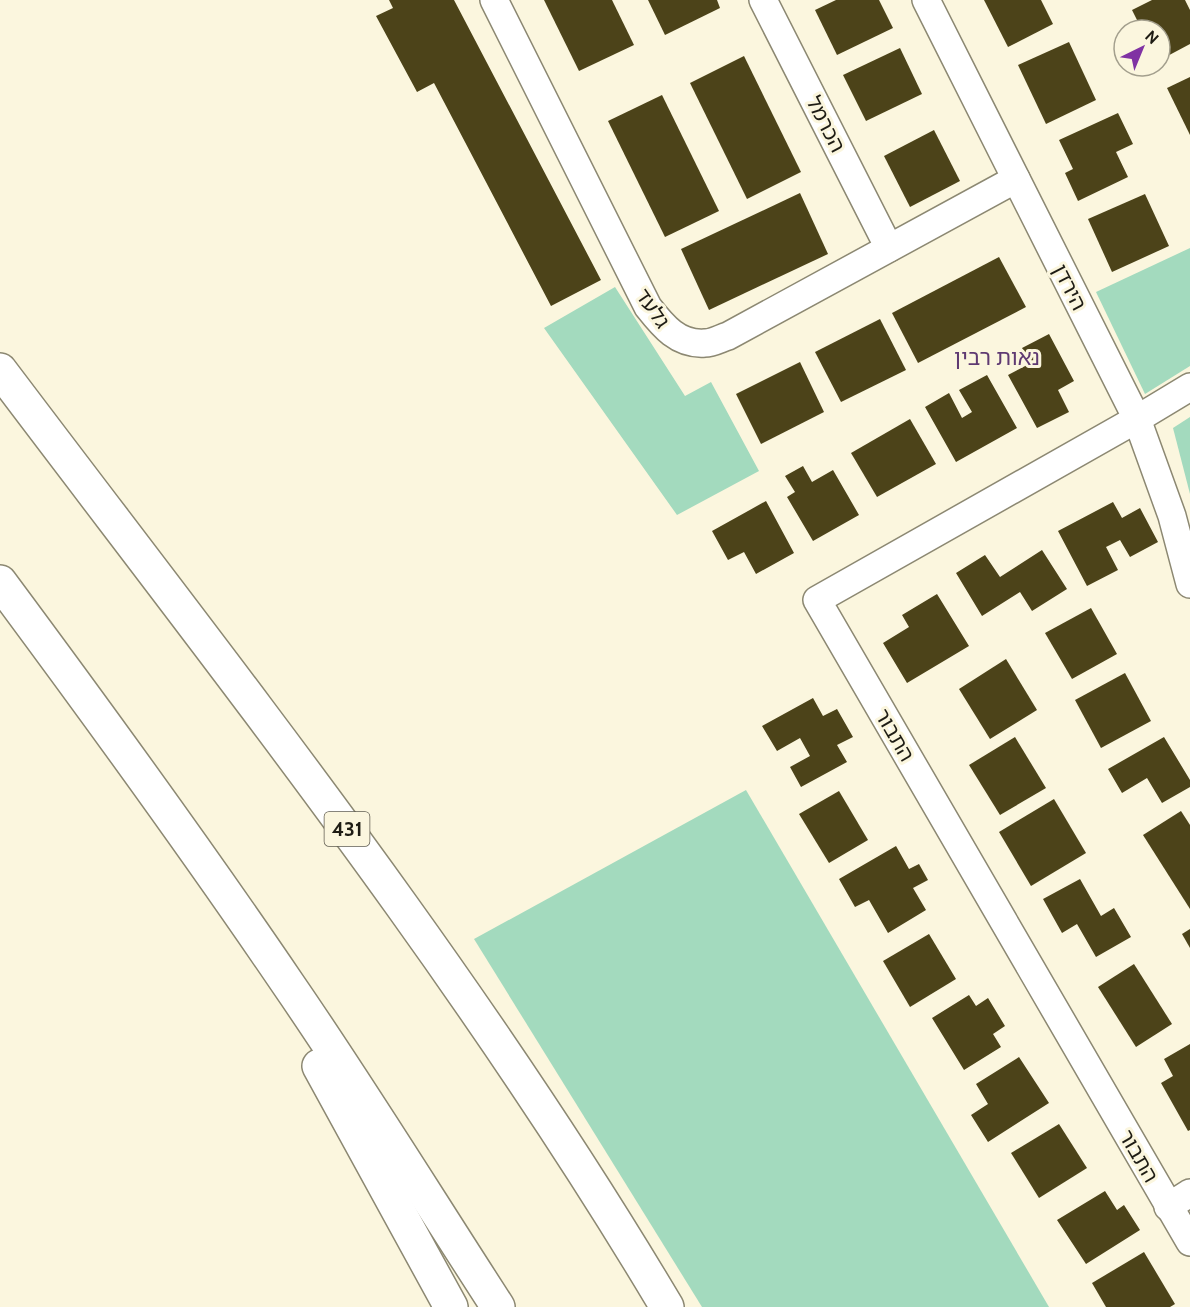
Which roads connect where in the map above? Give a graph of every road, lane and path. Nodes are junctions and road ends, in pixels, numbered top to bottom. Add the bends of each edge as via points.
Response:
1 (494, 0) edge
2 (763, 0) edge
3 (926, 0) edge
4 (1016, 179) junction
5 (889, 249) junction
6 (0, 370) edge
7 (1190, 387) edge
8 (1137, 420) junction
9 (0, 582) edge
10 (1190, 584) edge
11 (202, 861) junction
12 (1179, 1200) edge
13 (1190, 1242) edge
14 (451, 1307) edge
15 (498, 1307) edge
16 (668, 1307) edge

1 - 5 street, גלעד via 648,307 673,335 706,344 728,336
2 - 5 street, הכרמל
3 - 4 street, הירדן
4 - 5 street, גלעד
4 - 8 street, הירדן
6 - 16 highway, 431 via 361,849 537,1101
7 - 8 street, התבור
8 - 10 street, הירדן via 1172,516
8 - 12 street, התבור via 817,600
9 - 11 highway via 150,784
11 - 14 highway
11 - 15 highway via 341,1062
12 - 13 street, התבור

